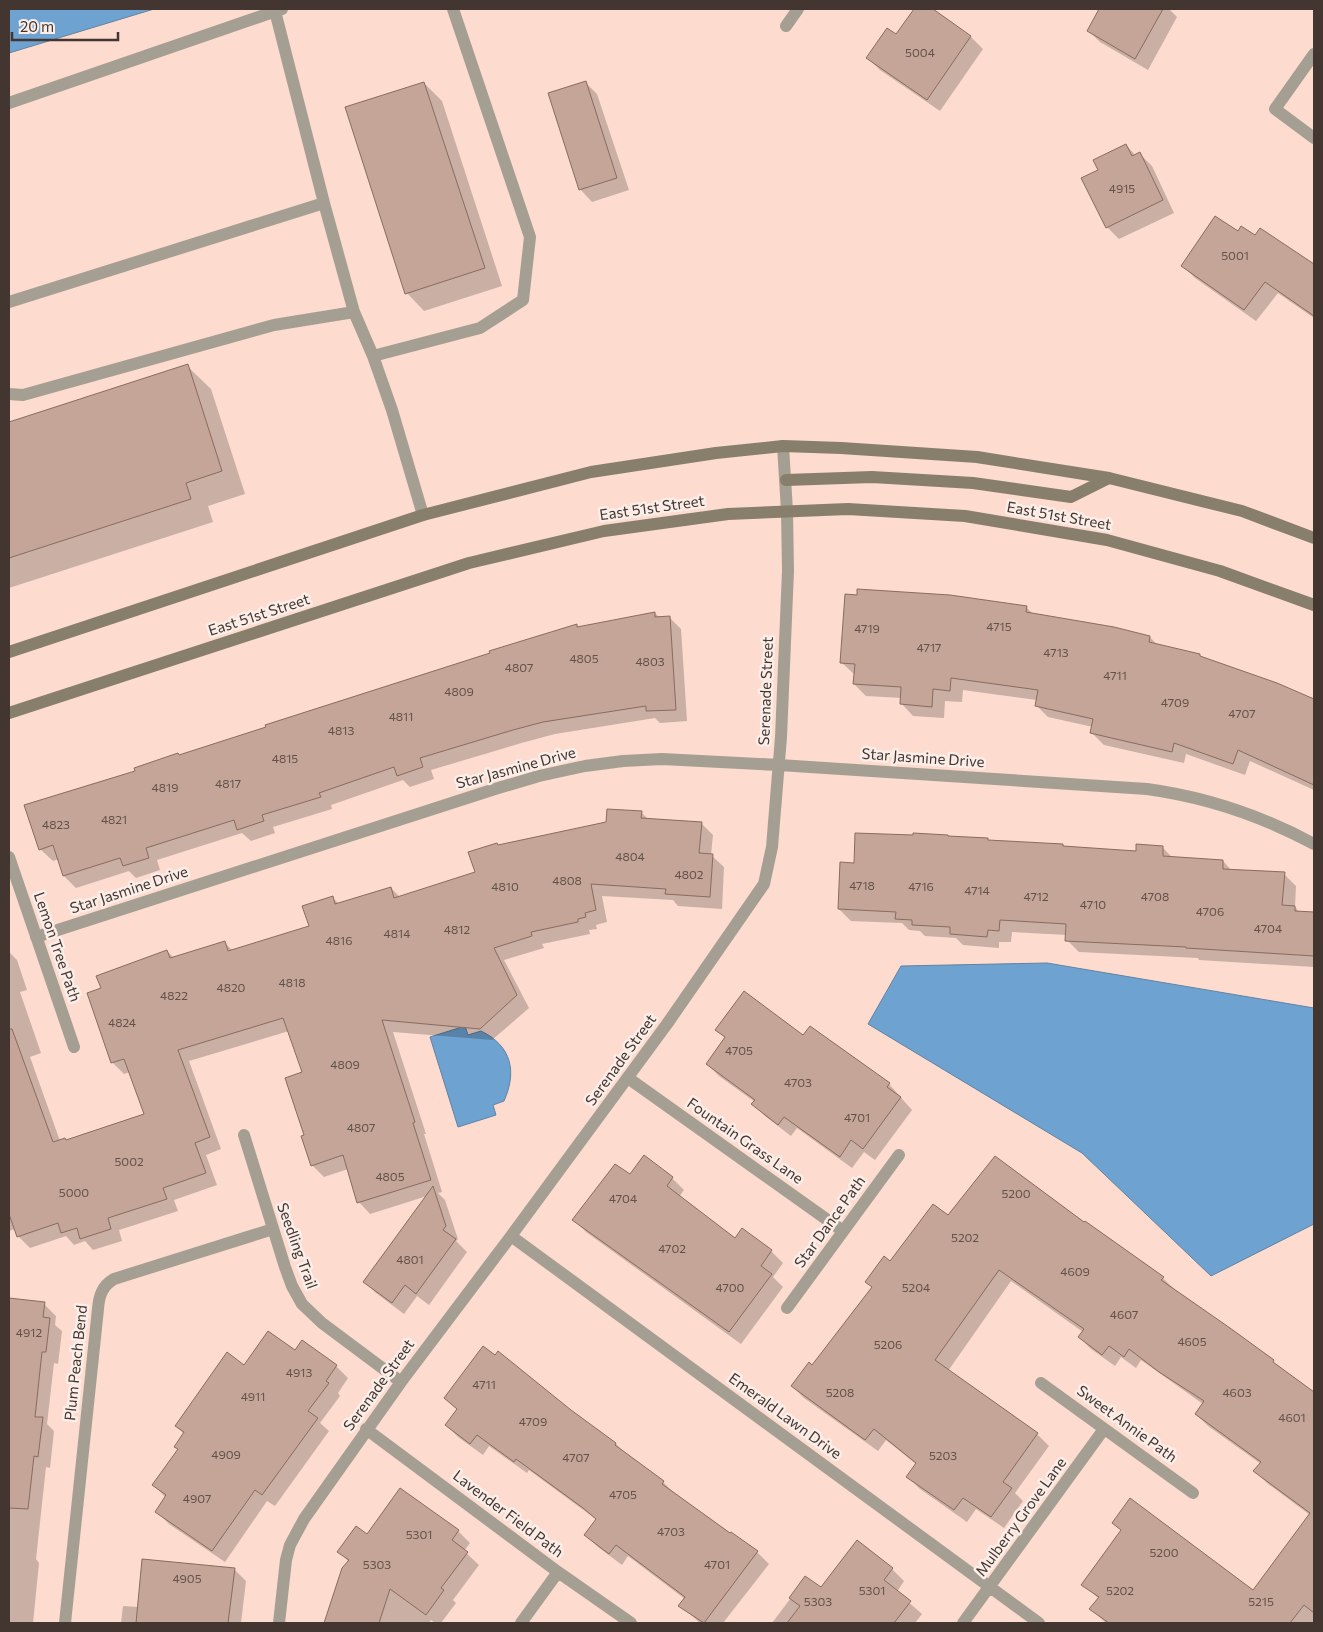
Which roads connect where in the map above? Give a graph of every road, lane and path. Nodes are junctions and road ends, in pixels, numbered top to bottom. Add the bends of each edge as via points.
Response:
1 (453, 9) edge
2 (798, 9) edge
3 (278, 10) edge
4 (786, 26) dead end
5 (1314, 54) edge
6 (9, 103) edge
7 (1314, 138) edge
8 (324, 203) junction
9 (9, 302) edge
10 (354, 312) junction
11 (373, 356) junction
12 (9, 394) edge
13 (783, 446) junction
14 (1109, 478) junction
15 (786, 480) junction
16 (787, 511) junction
17 (423, 515) junction
18 (1314, 538) edge
19 (1314, 605) edge
20 (9, 652) edge
21 (9, 713) edge
22 (779, 765) junction
23 (1314, 844) edge
24 (9, 857) edge
25 (36, 938) junction
26 (74, 1047) dead end
27 (628, 1078) junction
28 (244, 1135) dead end
29 (899, 1155) dead end
30 (273, 1229) junction
31 (843, 1231) junction
32 (511, 1236) junction
33 (787, 1308) dead end
34 (401, 1382) junction
35 (1041, 1383) dead end
36 (366, 1429) junction
37 (1104, 1429) junction
38 (1193, 1493) dead end
39 (558, 1572) junction
40 (989, 1588) junction
41 (65, 1623) edge
42 (279, 1623) edge
43 (521, 1623) edge
44 (631, 1623) edge
45 (963, 1623) edge
46 (1039, 1623) edge

1 - 11 street via 530,237 523,300 480,328
2 - 4 street
3 - 6 street
3 - 8 street
5 - 7 street via 1275,109
8 - 9 street
8 - 10 street
10 - 11 street
10 - 12 street via 274,325 23,395
11 - 17 street
13 - 14 street via 977,457
13 - 15 street, Serenade Street
13 - 17 street via 591,472
14 - 15 street via 1071,497 963,483 872,478
14 - 18 street via 1242,511
15 - 16 street, Serenade Street
16 - 19 street, East 51st Street via 848,510 965,516 1107,540 1220,571
16 - 21 street, East 51st Street via 728,514 604,531 469,564
16 - 22 street, Serenade Street via 788,571
17 - 20 street
22 - 23 street, Star Jasmine Drive via 1147,789 1204,799 1245,813
22 - 25 street, Star Jasmine Drive via 662,759 585,766 539,776
22 - 27 street, Serenade Street via 772,847 764,884
24 - 25 street, Lemon Tree Path
25 - 26 street, Lemon Tree Path
27 - 31 street, Fountain Grass Lane
27 - 32 street, Serenade Street
28 - 30 street, Seedling Trail
29 - 31 street, Star Dance Path
30 - 34 street, Seedling Trail via 292,1286 302,1304 322,1323
30 - 41 street, Plum Peach Bend via 114,1279 104,1286 98,1309
31 - 33 street, Star Dance Path
32 - 34 street, Serenade Street
32 - 40 street, Emerald Lawn Drive
34 - 36 street, Serenade Street
35 - 37 street, Sweet Annie Path
36 - 39 street, Lavender Field Path
36 - 42 street, Serenade Street via 304,1519 290,1545
37 - 38 street, Sweet Annie Path
37 - 40 street, Mulberry Grove Lane
39 - 43 street
39 - 44 street, Lavender Field Path
40 - 45 street, Mulberry Grove Lane
40 - 46 street, Emerald Lawn Drive

